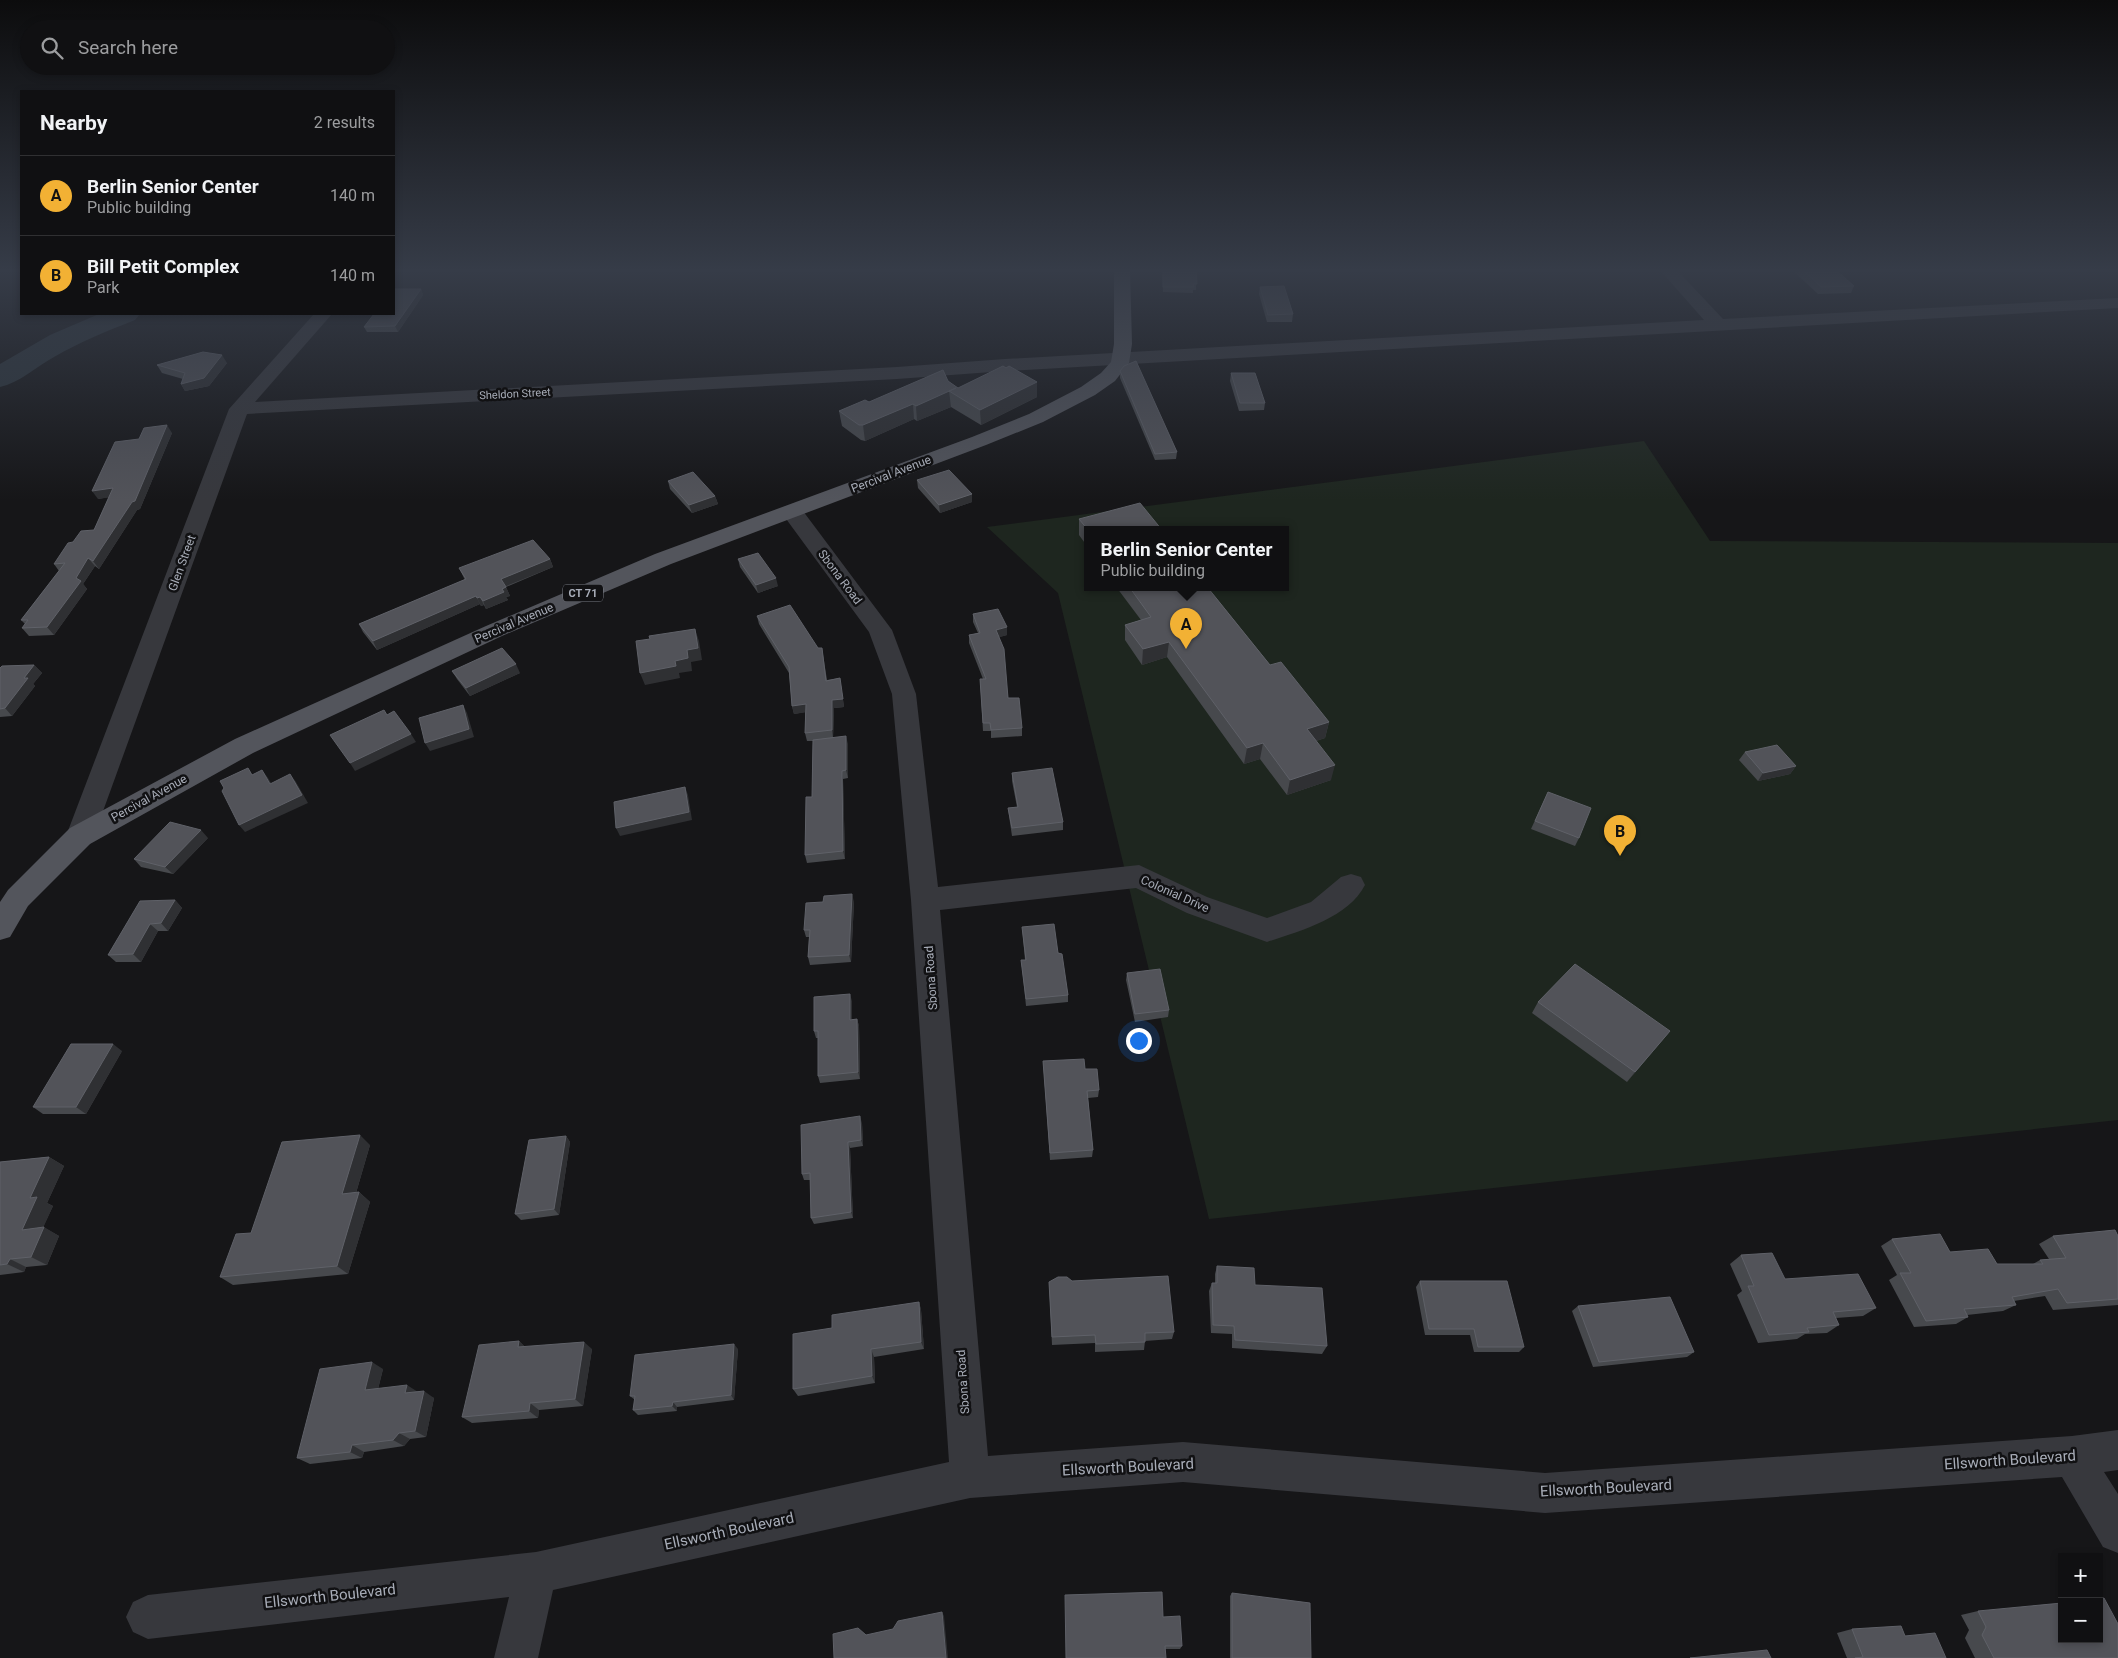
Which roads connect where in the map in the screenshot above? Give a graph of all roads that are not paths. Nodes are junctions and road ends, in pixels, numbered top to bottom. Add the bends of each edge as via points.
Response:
1 (294, 346) edge
2 (1121, 346) edge
3 (1347, 346) edge
4 (1121, 360) junction
5 (239, 409) junction
6 (792, 512) junction
7 (80, 836) junction
8 (1351, 885) dead end
9 (925, 900) junction
10 (0, 928) edge
11 (2118, 1450) edge
12 (2072, 1456) junction
13 (970, 1478) junction
14 (2118, 1532) edge
15 (536, 1573) junction
16 (148, 1616) dead end
17 (516, 1658) edge

1 - 5 street, Glen Street
2 - 4 main road
3 - 4 street, Sheldon Street
4 - 5 street, Sheldon Street
4 - 6 main road, Percival Avenue / CT 71 via 1102,382 1036,418
5 - 7 street, Glen Street
6 - 7 main road, Percival Avenue / CT 71 via 663,560 494,631 244,746
6 - 9 street, Sbona Road via 880,630 904,694
7 - 10 main road, Percival Avenue / CT 71 via 18,898
8 - 9 street, Colonial Drive via 1321,910 1267,930 1197,905 1139,876
9 - 13 street, Sbona Road
11 - 12 street, Ellsworth Boulevard
12 - 13 street, Ellsworth Boulevard via 1545,1493 1183,1462
12 - 14 street
13 - 15 street, Ellsworth Boulevard
15 - 16 street, Ellsworth Boulevard
15 - 17 street

